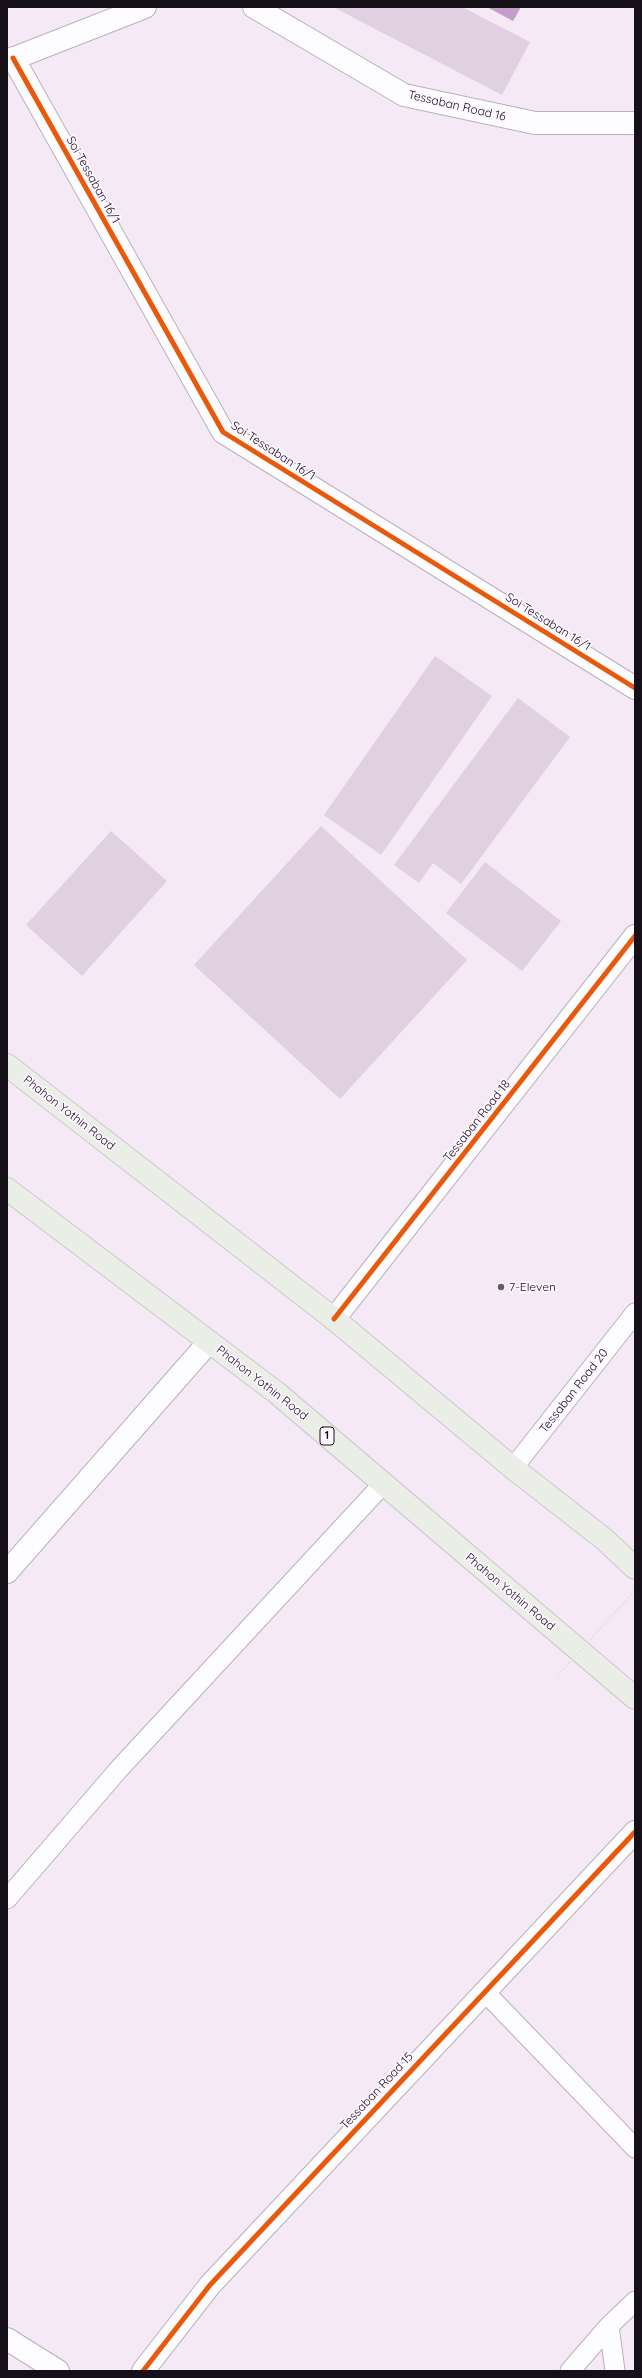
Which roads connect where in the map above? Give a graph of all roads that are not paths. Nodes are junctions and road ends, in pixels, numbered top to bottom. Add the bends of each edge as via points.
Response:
1 (254, 7) edge
2 (133, 9) edge
3 (10, 60) edge
4 (635, 123) edge
5 (635, 688) edge
6 (635, 936) edge
7 (7, 1065) edge
8 (7, 1189) edge
9 (635, 1313) edge
10 (334, 1319) junction
11 (209, 1342) junction
12 (513, 1468) junction
13 (383, 1484) junction
14 (635, 1568) edge
15 (7, 1572) edge
16 (635, 1698) edge
17 (635, 1832) edge
18 (7, 1900) edge
19 (484, 1991) junction
20 (635, 2148) edge
21 (635, 2301) edge
22 (609, 2326) junction
23 (7, 2339) edge
24 (58, 2371) edge
25 (143, 2371) edge
26 (570, 2371) edge
27 (615, 2371) edge

1 - 4 street, Tessaban Road 16 via 404,95 535,123
2 - 3 street
3 - 5 street, Soi Tessaban 16/1 via 223,432
6 - 10 street, Tessaban Road 18
7 - 10 main road, Phahon Yothin Road
8 - 11 main road, Phahon Yothin Road / 1
9 - 12 lane, Tessaban Road 20
10 - 12 main road, Phahon Yothin Road
11 - 13 main road, Phahon Yothin Road / 1 via 276,1393
11 - 15 street
12 - 14 main road, Phahon Yothin Road via 604,1539
13 - 16 main road, Phahon Yothin Road / 1
13 - 18 lane via 119,1769
17 - 19 street, Tessaban Road 15
19 - 20 lane
19 - 25 street, Tessaban Road 15 via 210,2285
21 - 22 lane
22 - 26 lane
22 - 27 lane
23 - 24 street

